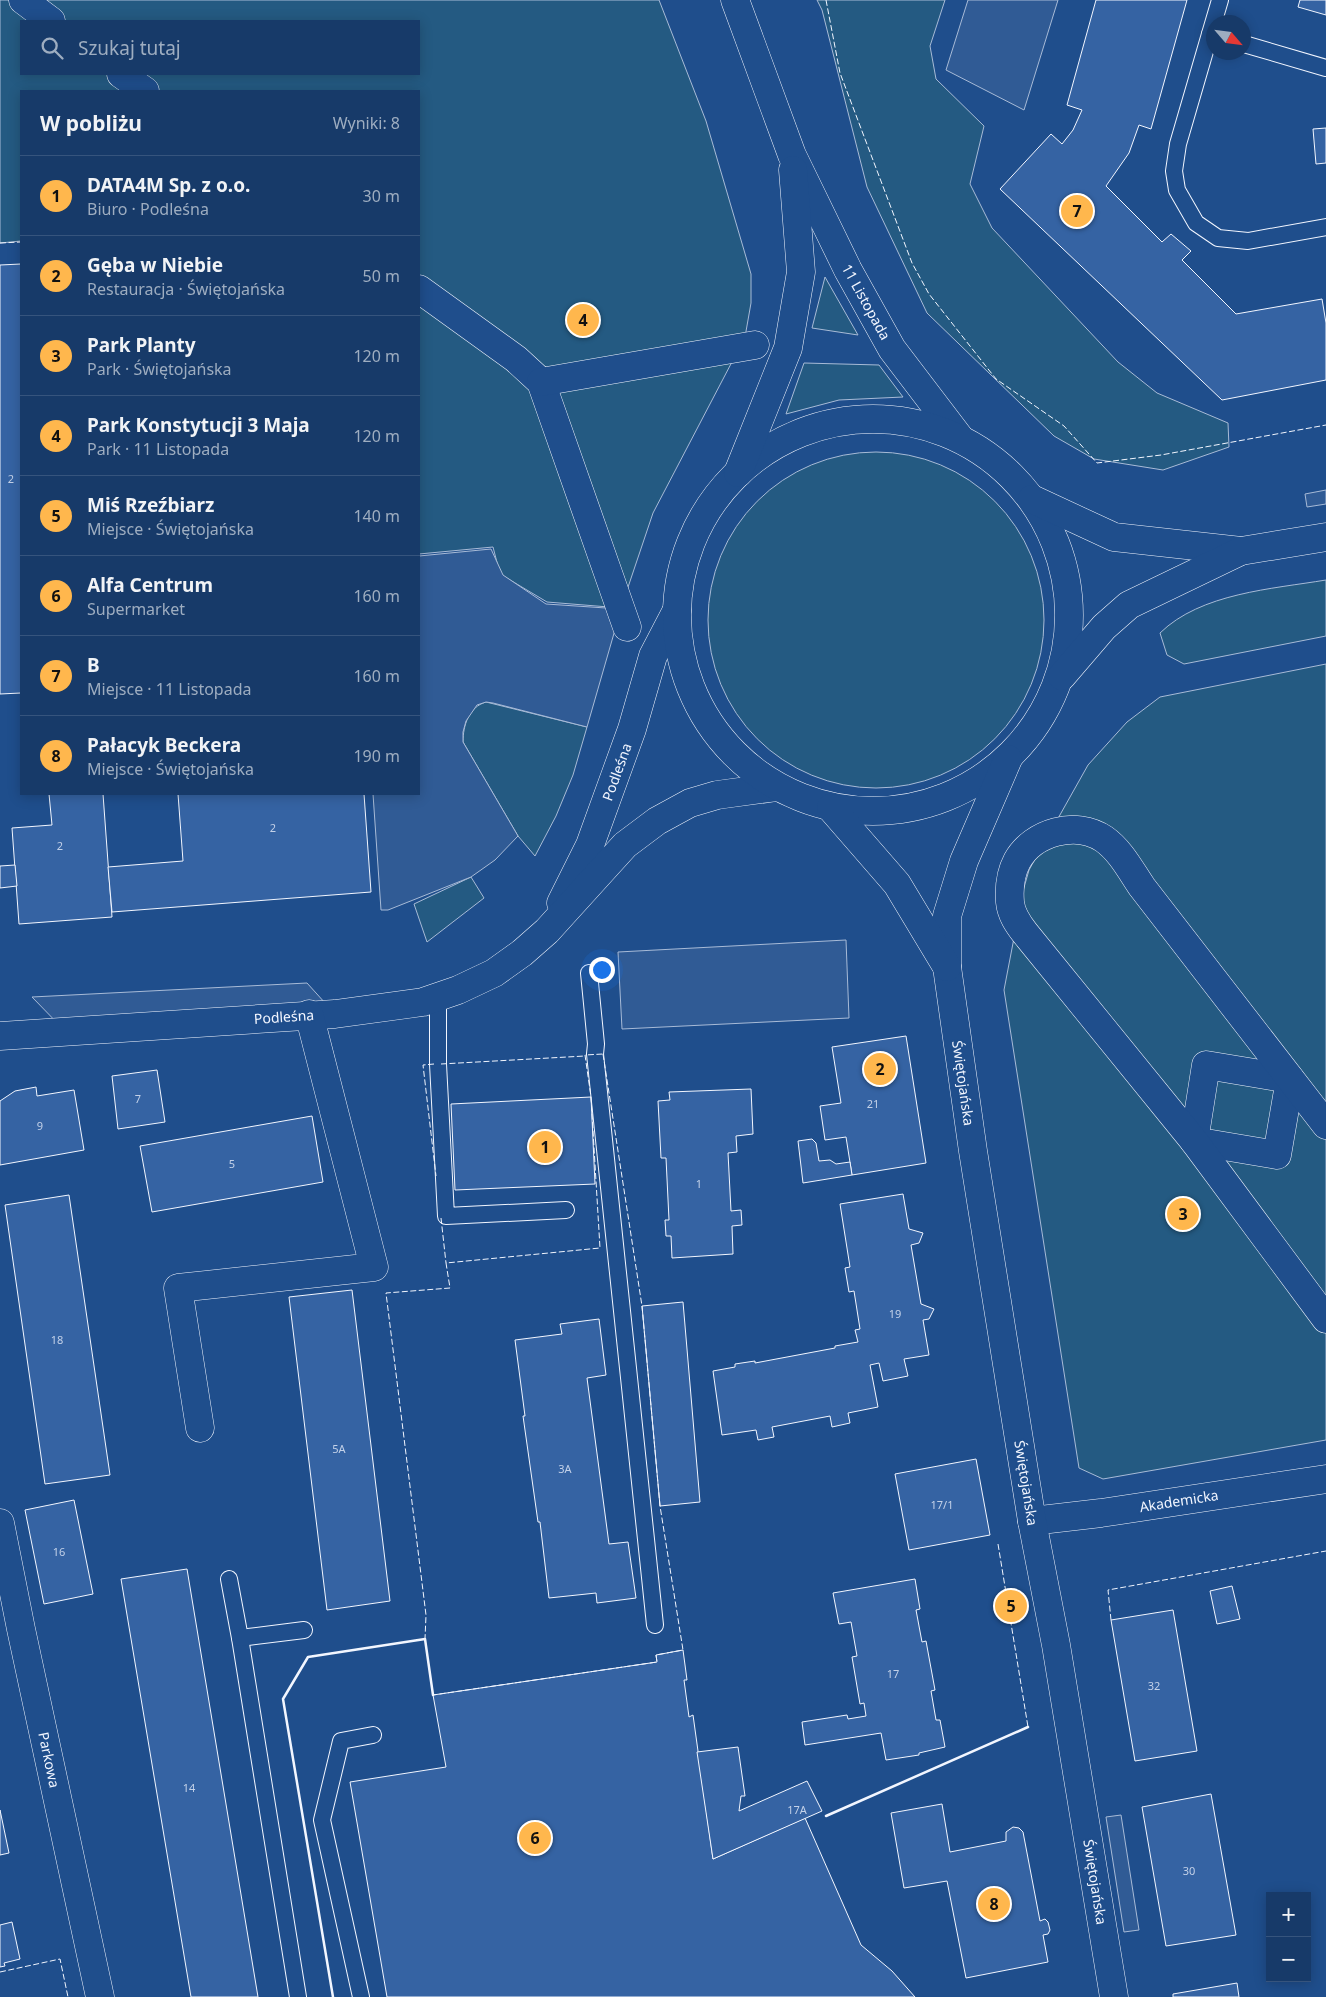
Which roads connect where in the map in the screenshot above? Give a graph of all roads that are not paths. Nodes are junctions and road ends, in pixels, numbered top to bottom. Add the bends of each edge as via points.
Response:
1 (23, 0) edge
2 (735, 0) edge
3 (1220, 0) edge
4 (1216, 15) edge
5 (50, 20) edge
6 (1251, 46) edge
7 (1206, 53) edge
8 (1326, 68) edge
9 (122, 75) edge
10 (144, 90) edge
11 (792, 155) junction
12 (1326, 227) edge
13 (420, 290) edge
14 (755, 345) dead end
15 (541, 382) junction
16 (959, 438) junction
17 (738, 472) junction
18 (1032, 498) junction
19 (1326, 537) edge
20 (1241, 551) junction
21 (677, 610) junction
22 (627, 627) dead end
23 (1059, 679) junction
24 (1008, 759) junction
25 (777, 787) junction
26 (831, 808) junction
27 (548, 931) junction
28 (947, 968) junction
29 (589, 973) dead end
30 (438, 997) junction
31 (309, 1014) junction
32 (0, 1036) edge
33 (1290, 1078) junction
34 (1326, 1125) edge
35 (1194, 1141) junction
36 (566, 1210) dead end
37 (1326, 1318) edge
38 (200, 1428) dead end
39 (1326, 1479) edge
40 (1032, 1521) junction
41 (0, 1523) edge
42 (4, 1563) edge
43 (229, 1579) dead end
44 (655, 1625) dead end
45 (304, 1630) dead end
46 (240, 1638) junction
47 (373, 1735) dead end
48 (100, 1997) edge
49 (298, 1997) edge
50 (361, 1997) edge
51 (1114, 1997) edge

1 - 5 street
2 - 11 street, 11 Listopada
3 - 4 lane
6 - 8 lane
7 - 12 lane via 1178,144 1174,171 1177,190 1196,224 1218,238 1248,241
9 - 10 street
11 - 16 street, 11 Listopada via 848,270 892,349
11 - 17 street, 11 Listopada via 801,272 788,348
13 - 15 street via 516,359
14 - 15 street
15 - 22 street
16 - 17 street via 902,420 843,421 787,438
16 - 18 street via 999,463
17 - 21 street via 713,502 694,535 682,572
18 - 20 street via 1114,537
18 - 23 street via 1055,540 1068,586 1069,633
19 - 20 street
20 - 23 street via 1129,605 1104,627
21 - 25 street via 682,659 692,692 713,729 742,762
21 - 27 street, Podleśna via 653,656 632,729 590,845
23 - 24 street via 1038,722
24 - 26 street via 970,787 925,805 878,812
24 - 28 street, Świętojańska via 964,862 947,916
25 - 26 street
25 - 27 street, Podleśna via 717,795 690,803 657,821 625,845
26 - 28 street, Świętojańska via 897,884
27 - 30 street, Podleśna via 494,973
28 - 40 street, Świętojańska
29 - 44 lane
30 - 31 street, Podleśna via 404,1005
30 - 36 lane via 437,1054 446,1216
31 - 32 street, Podleśna
31 - 38 street via 374,1267 178,1288
33 - 34 street
33 - 35 street via 1206,1065
33 - 35 street via 1277,1155
33 - 35 street via 1119,853 1104,839 1084,831 1054,832 1036,840 1018,860 1010,882 1010,904 1015,918 1049,965
35 - 37 street
39 - 40 street, Akademicka
40 - 51 street, Świętojańska via 1056,1645
41 - 42 street, Parkowa
42 - 48 street, Parkowa
43 - 46 lane
45 - 46 lane
46 - 49 lane
47 - 50 lane via 341,1741 322,1820

